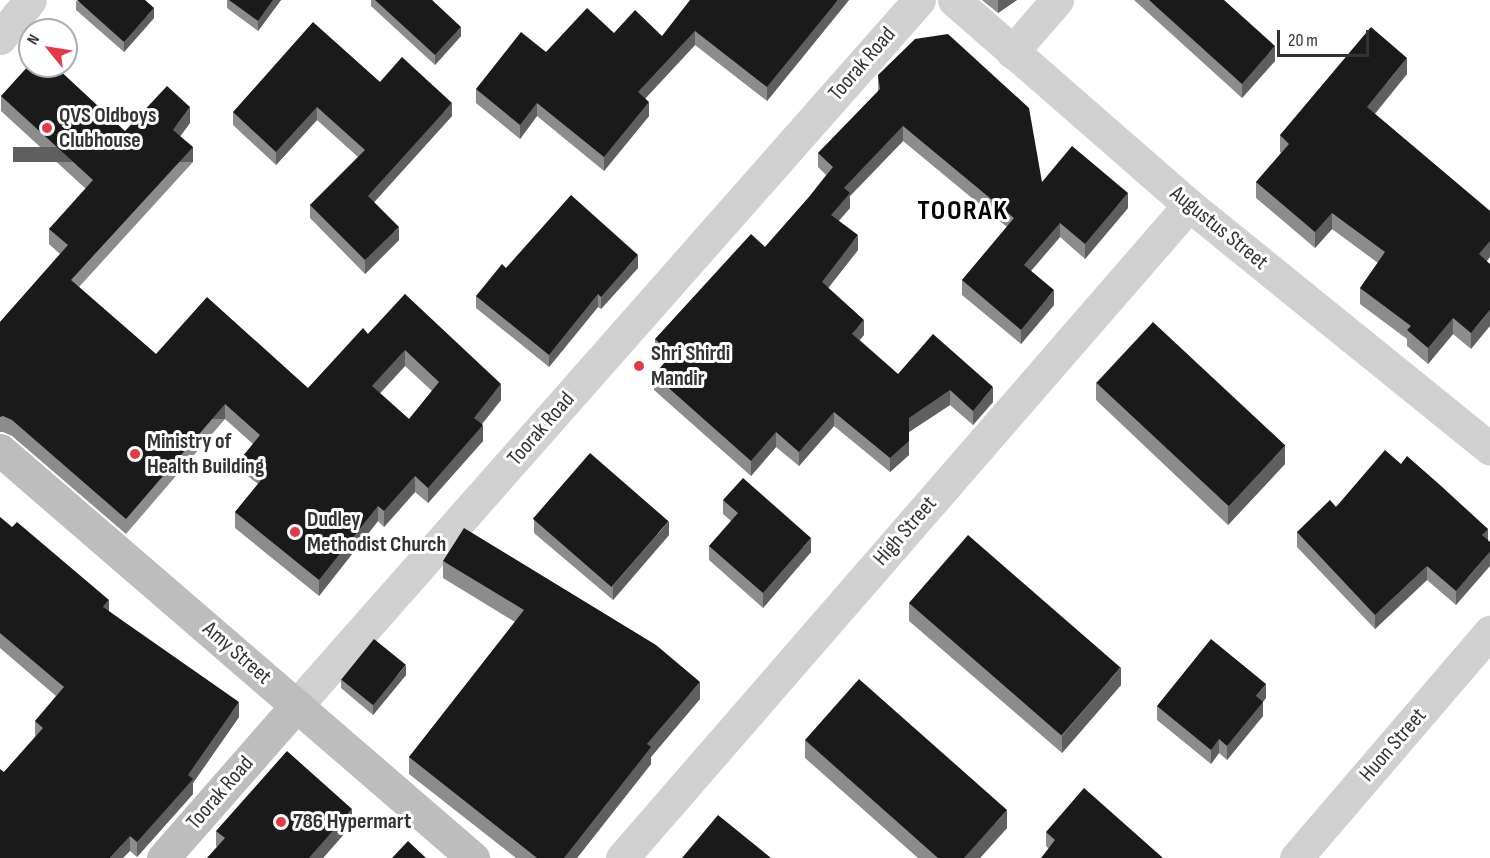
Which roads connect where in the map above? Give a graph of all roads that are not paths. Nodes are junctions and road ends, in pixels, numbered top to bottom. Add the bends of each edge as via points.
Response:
1 (30, 0) edge
2 (919, 0) edge
3 (954, 0) edge
4 (1058, 0) edge
5 (0, 38) edge
6 (1012, 52) junction
7 (1189, 205) junction
8 (1490, 449) edge
9 (0, 450) edge
10 (1490, 632) edge
11 (297, 705) junction
12 (164, 858) edge
13 (473, 858) edge
14 (622, 858) edge
15 (1296, 858) edge

1 - 5 street
2 - 11 street, Toorak Road
3 - 6 street, Augustus Street
4 - 6 street
6 - 7 street, Augustus Street
7 - 8 street, Augustus Street
7 - 14 street, High Street
9 - 11 main road, Amy Street
10 - 15 street, Huon Street
11 - 12 main road, Toorak Road
11 - 13 main road, Amy Street

